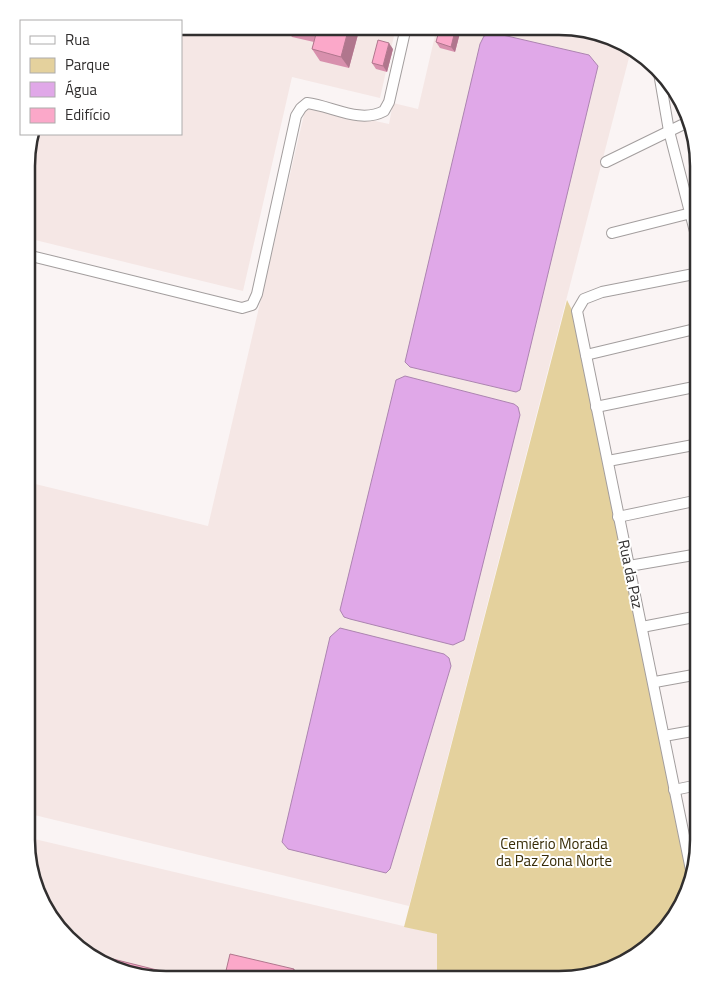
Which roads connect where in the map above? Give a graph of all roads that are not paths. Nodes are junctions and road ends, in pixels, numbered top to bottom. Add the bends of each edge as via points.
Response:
1 (404, 35) edge
2 (660, 84) edge
3 (683, 124) edge
4 (669, 131) junction
5 (606, 162) dead end
6 (690, 196) edge
7 (690, 213) edge
8 (612, 233) dead end
9 (35, 257) edge
10 (690, 275) edge
11 (690, 330) edge
12 (586, 355) junction
13 (690, 388) edge
14 (596, 407) junction
15 (690, 446) edge
16 (608, 461) junction
17 (690, 502) edge
18 (618, 517) junction
19 (690, 556) edge
20 (629, 566) junction
21 (690, 618) edge
22 (642, 627) junction
23 (690, 675) edge
24 (655, 682) junction
25 (690, 731) edge
26 (664, 736) junction
27 (690, 787) edge
28 (674, 790) junction
29 (690, 846) edge
30 (687, 847) junction
31 (689, 856) edge

1 - 9 street via 392,91 384,111 364,116 306,103 296,116 252,305 242,308
2 - 4 street
3 - 4 street
4 - 5 street
4 - 6 street
7 - 8 street
10 - 12 street, Rua da Paz via 602,292 584,299 578,306
11 - 12 street
12 - 14 street, Rua da Paz
13 - 14 street
14 - 16 street, Rua da Paz
15 - 16 street
16 - 18 street, Rua da Paz
17 - 18 street
18 - 20 street, Rua da Paz
19 - 20 street
20 - 22 street, Rua da Paz
21 - 22 street
22 - 24 street, Rua da Paz
23 - 24 street
24 - 26 street, Rua da Paz
25 - 26 street
26 - 28 street, Rua da Paz
27 - 28 street
28 - 30 street, Rua da Paz
29 - 30 street
30 - 31 street, Rua da Paz

